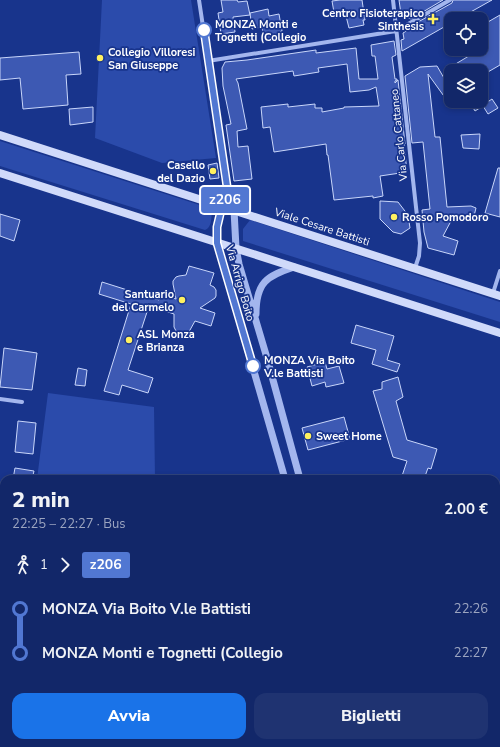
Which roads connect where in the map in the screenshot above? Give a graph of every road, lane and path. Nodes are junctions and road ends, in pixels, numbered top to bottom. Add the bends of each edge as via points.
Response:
1 (199, 0) edge
2 (393, 0) edge
3 (450, 0) edge
4 (396, 31) junction
5 (208, 61) junction
6 (0, 135) edge
7 (0, 173) edge
8 (228, 193) junction
9 (222, 206) junction
10 (234, 210) junction
11 (217, 243) junction
12 (236, 248) junction
13 (294, 267) junction
14 (414, 268) junction
15 (500, 271) edge
16 (497, 295) edge
17 (258, 330) junction
18 (500, 333) edge
19 (0, 399) edge
20 (22, 402) dead end
21 (284, 475) edge
22 (299, 475) edge

1 - 5 street
2 - 4 street, Via Carlo Cattaneo
3 - 4 street
4 - 5 street
4 - 14 street, Via Carlo Cattaneo via 420,242 419,256
5 - 8 street
6 - 9 main road, Viale Cesare Battisti
7 - 11 main road
8 - 9 street, Via Arrigo Boito
8 - 10 street, Via Arrigo Boito
9 - 10 main road, Viale Cesare Battisti
9 - 11 street, Via Arrigo Boito via 217,227
10 - 12 street, Via Arrigo Boito
10 - 14 main road, Viale Cesare Battisti
11 - 12 main road
11 - 21 street, Via Arrigo Boito
12 - 13 main road
12 - 17 street, Via Arrigo Boito via 238,264
13 - 17 street via 272,276 260,288 256,304
13 - 18 main road
14 - 16 main road, Viale Cesare Battisti
15 - 16 street
17 - 22 street, Via Arrigo Boito
19 - 20 street

